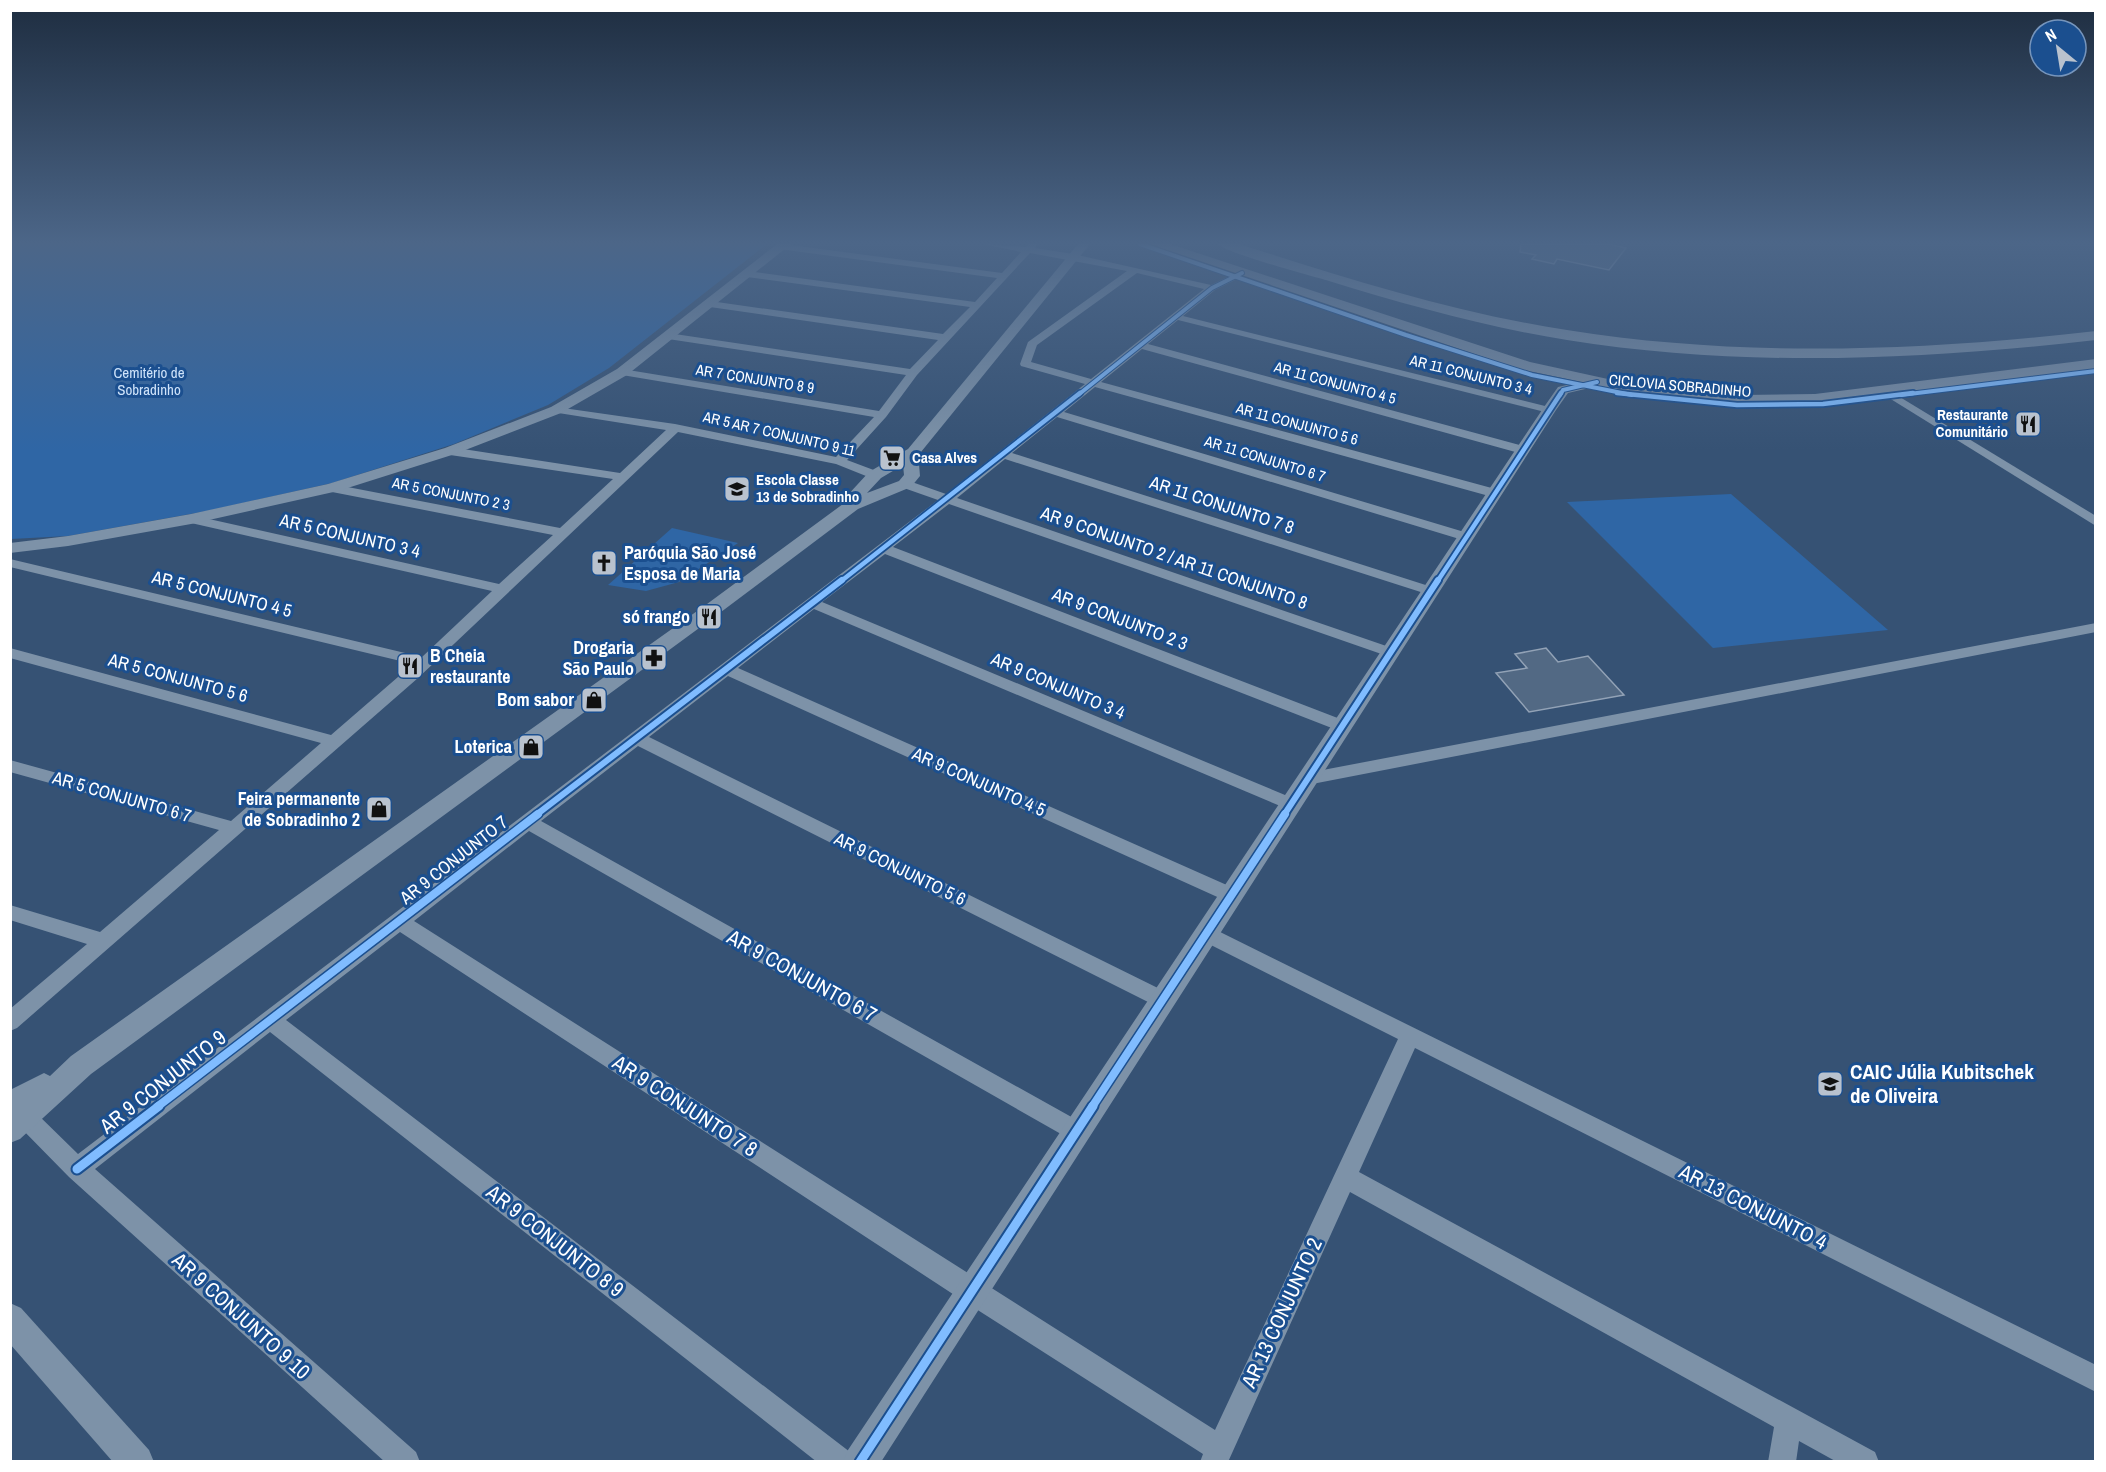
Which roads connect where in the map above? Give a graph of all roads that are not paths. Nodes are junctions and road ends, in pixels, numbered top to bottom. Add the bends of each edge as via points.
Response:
1 (699, 313) edge
2 (771, 313) edge
3 (971, 313) edge
4 (1030, 313) edge
5 (1076, 313) edge
6 (1181, 313) edge
7 (1361, 313) edge
8 (1462, 313) edge
9 (1176, 317) junction
10 (2096, 335) edge
11 (668, 336) junction
12 (947, 338) junction
13 (2073, 338) junction
14 (1140, 345) junction
15 (1917, 350) junction
16 (2096, 364) edge
17 (2053, 369) junction
18 (1544, 371) junction
19 (622, 372) junction
20 (913, 373) junction
21 (1976, 379) junction
22 (1597, 382) junction
23 (1092, 383) junction
24 (1885, 391) junction
25 (1556, 400) junction
26 (555, 410) junction
27 (1055, 413) junction
28 (882, 415) junction
29 (675, 428) junction
30 (1523, 450) junction
31 (450, 451) junction
32 (913, 452) junction
33 (1003, 454) junction
34 (839, 462) junction
35 (875, 476) junction
36 (622, 477) junction
37 (903, 483) junction
38 (332, 488) junction
39 (1494, 493) junction
40 (947, 499) junction
41 (852, 505) junction
42 (191, 519) junction
43 (2096, 522) edge
44 (563, 533) junction
45 (1466, 537) junction
46 (10, 548) edge
47 (883, 548) junction
48 (10, 563) edge
49 (501, 589) junction
50 (1430, 591) junction
51 (811, 603) junction
52 (2096, 627) edge
53 (1390, 652) junction
54 (10, 653) edge
55 (424, 662) junction
56 (726, 669) junction
57 (1342, 726) junction
58 (637, 738) junction
59 (334, 741) junction
60 (10, 766) edge
61 (1307, 779) junction
62 (1291, 804) junction
63 (528, 822) junction
64 (234, 828) junction
65 (1232, 895) junction
66 (10, 912) edge
67 (399, 921) junction
68 (1206, 933) junction
69 (104, 941) junction
70 (1162, 1000) junction
71 (270, 1020) junction
72 (10, 1022) edge
73 (1410, 1035) junction
74 (15, 1117) edge
75 (1076, 1131) junction
76 (77, 1169) junction
77 (1345, 1177) junction
78 (971, 1291) junction
79 (10, 1318) edge
80 (2096, 1380) edge
81 (1789, 1420) junction
82 (1217, 1455) edge
83 (137, 1461) edge
84 (406, 1461) edge
85 (840, 1461) edge
86 (860, 1461) edge
87 (1782, 1461) edge
88 (1865, 1461) edge

1 - 11 street
2 - 12 street
3 - 12 street
4 - 32 street
5 - 23 street, AR 11 CONJUNTO 5 6 via 1032,344 1025,364
6 - 9 street, AR 9 CONJUNTO 7
7 - 18 main road
8 - 15 main road via 1614,342 1725,352 1844,354
9 - 14 street, AR 9 CONJUNTO 7
9 - 25 street, AR 11 CONJUNTO 3 4
10 - 13 main road
11 - 19 street
11 - 20 street
12 - 20 street
13 - 15 main road
13 - 17 main road via 1993,352 2001,360 2022,367
14 - 23 street, AR 9 CONJUNTO 7
14 - 30 street, AR 11 CONJUNTO 4 5
15 - 21 main road via 1968,356 1987,363 1993,370
16 - 17 main road
17 - 21 main road
18 - 22 main road
18 - 25 street via 1557,381
19 - 26 street
19 - 28 street, AR 7 CONJUNTO 8 9
20 - 28 street
21 - 24 main road
22 - 24 main road via 1724,399 1830,398
22 - 25 street
23 - 27 street, AR 9 CONJUNTO 7
23 - 39 street, AR 11 CONJUNTO 5 6
24 - 43 street
25 - 30 street
26 - 29 street, AR 5 AR 7 CONJUNTO 9 11
26 - 31 street
27 - 33 street, AR 9 CONJUNTO 7
27 - 45 street, AR 11 CONJUNTO 6 7
28 - 34 street
29 - 34 street, AR 5 AR 7 CONJUNTO 9 11
29 - 36 street
30 - 39 street
31 - 36 street
31 - 38 street
32 - 35 street
32 - 37 street
33 - 40 street, AR 9 CONJUNTO 7
33 - 50 street, AR 11 CONJUNTO 7 8
34 - 35 street, AR 5 AR 7 CONJUNTO 9 11
35 - 37 street via 899,471
35 - 37 street via 874,488
35 - 41 street via 851,501
36 - 44 street
37 - 40 street, AR 9 CONJUNTO 2 / AR 11 CONJUNTO 8
37 - 41 street
38 - 42 street
38 - 44 street, AR 5 CONJUNTO 2 3
39 - 45 street
40 - 47 street, AR 9 CONJUNTO 7
40 - 53 street, AR 9 CONJUNTO 2 / AR 11 CONJUNTO 8
41 - 74 street via 81,1065
42 - 46 street
42 - 49 street, AR 5 CONJUNTO 3 4
44 - 49 street
45 - 50 street
47 - 51 street, AR 9 CONJUNTO 7
47 - 57 street, AR 9 CONJUNTO 2 3
48 - 55 street, AR 5 CONJUNTO 4 5
49 - 55 street
50 - 53 street
51 - 56 street, AR 9 CONJUNTO 7
51 - 62 street, AR 9 CONJUNTO 3 4
52 - 61 street
53 - 57 street
54 - 59 street, AR 5 CONJUNTO 5 6
55 - 59 street
56 - 58 street, AR 9 CONJUNTO 7
56 - 65 street, AR 9 CONJUNTO 4 5
57 - 61 street
58 - 63 street, AR 9 CONJUNTO 7
58 - 70 street, AR 9 CONJUNTO 5 6
59 - 64 street
60 - 64 street, AR 5 CONJUNTO 6 7
61 - 62 street
62 - 65 street
63 - 67 street, AR 9 CONJUNTO 7
63 - 75 street, AR 9 CONJUNTO 6 7
64 - 69 street
65 - 68 street
66 - 69 street
67 - 71 street, AR 9 CONJUNTO 7
67 - 78 street, AR 9 CONJUNTO 7 8
68 - 70 street
68 - 73 street, AR 13 CONJUNTO 4
69 - 72 street
70 - 75 street
71 - 76 street, AR 9 CONJUNTO 9
71 - 85 street, AR 9 CONJUNTO 8 9
73 - 77 street, AR 13 CONJUNTO 2
73 - 80 street, AR 13 CONJUNTO 4
74 - 76 street, AR 9 CONJUNTO 9 10
75 - 78 street
76 - 84 street, AR 9 CONJUNTO 9 10
77 - 81 street
77 - 82 street, AR 13 CONJUNTO 2
78 - 82 street, AR 9 CONJUNTO 7 8
78 - 86 street
79 - 83 street
81 - 87 street
81 - 88 street

